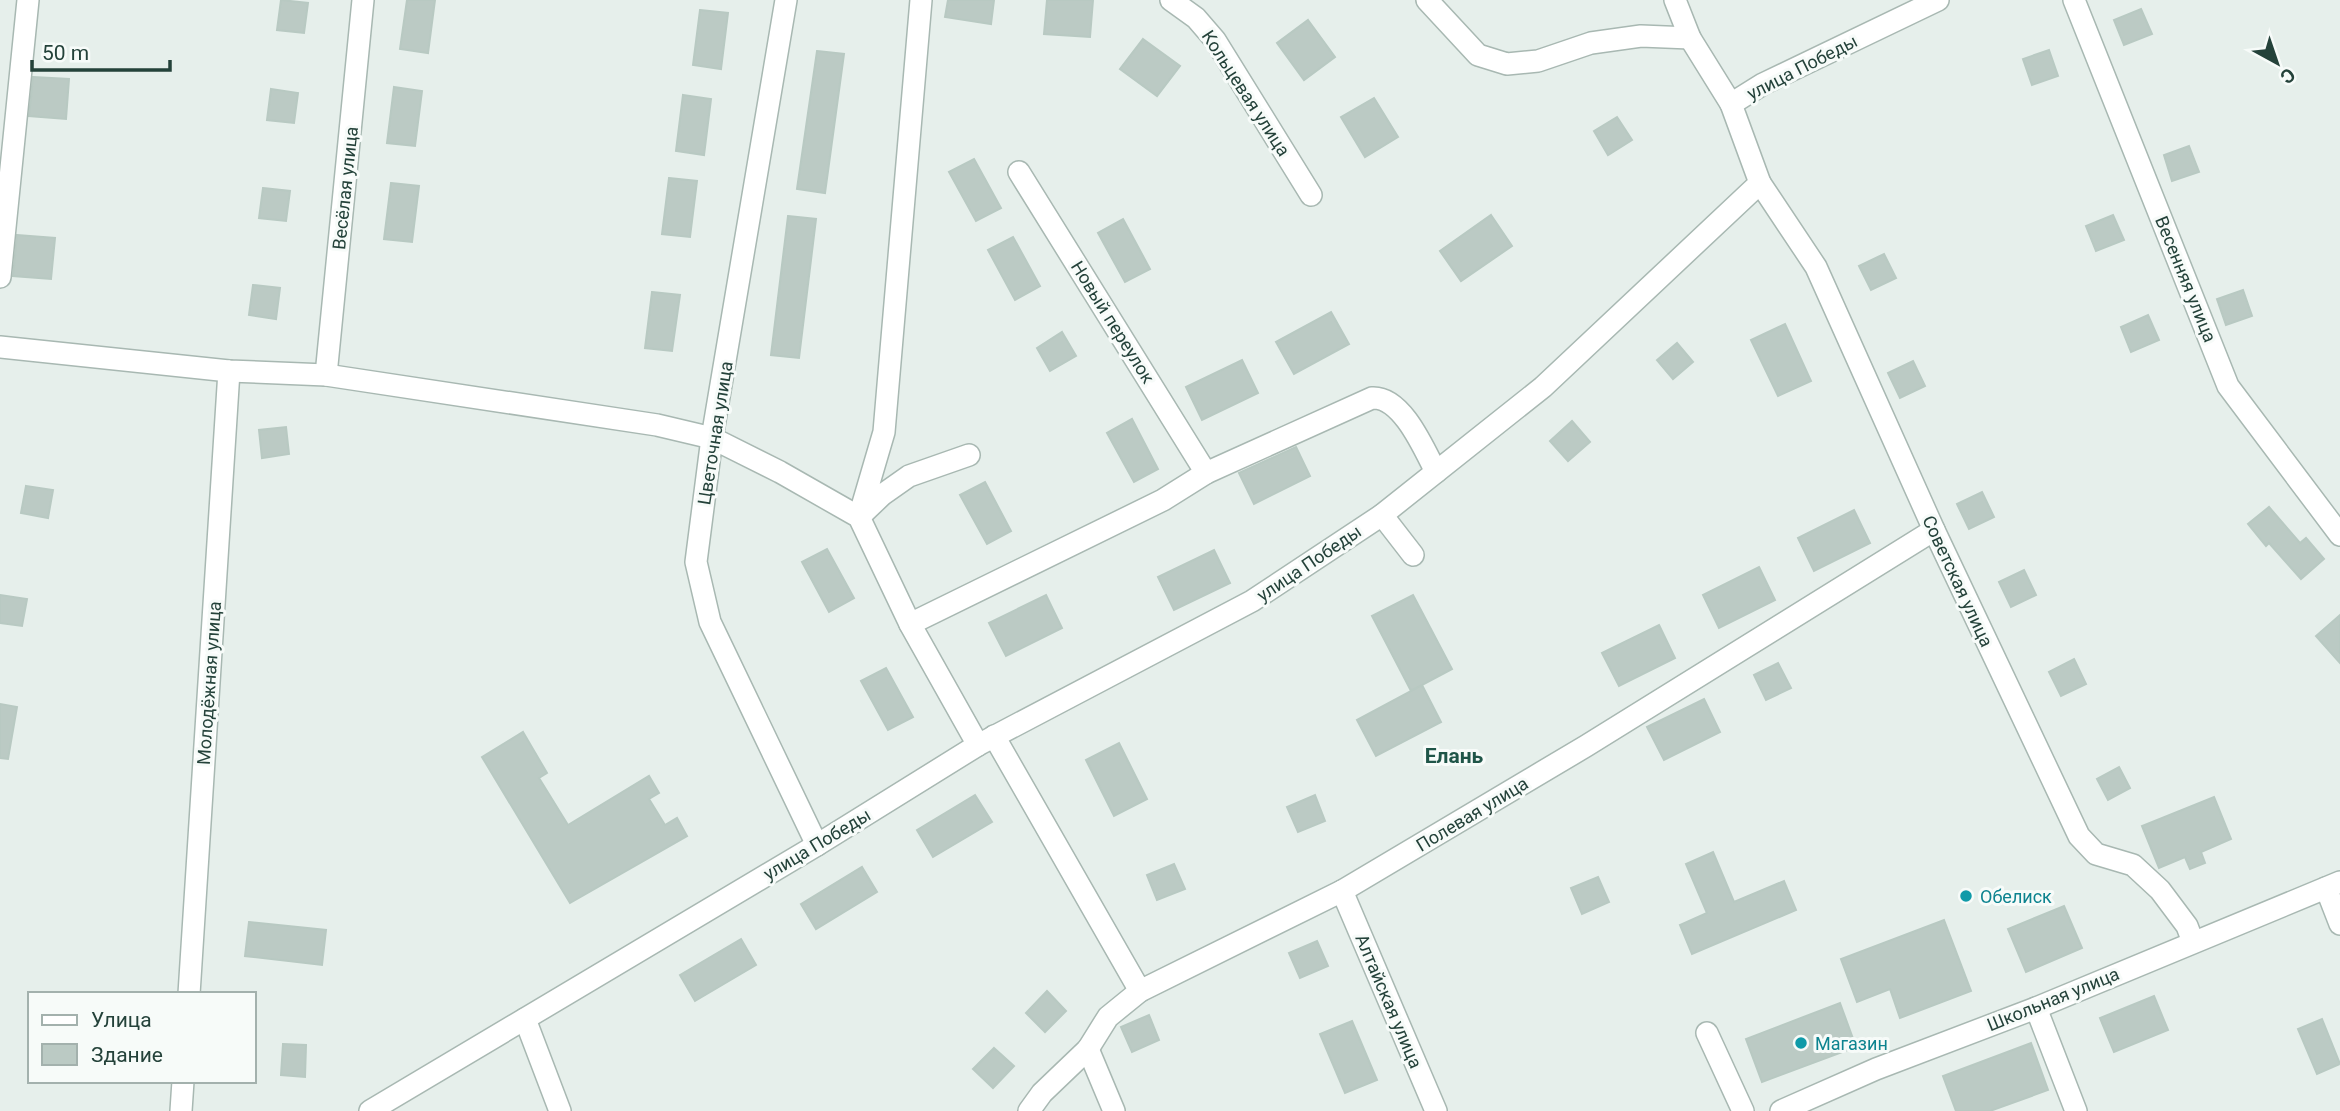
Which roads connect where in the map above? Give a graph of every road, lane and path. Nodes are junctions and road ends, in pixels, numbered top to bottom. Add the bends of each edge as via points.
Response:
1 (28, 0) edge
2 (363, 0) edge
3 (786, 0) edge
4 (921, 0) edge
5 (1171, 0) edge
6 (1427, 0) edge
7 (1675, 0) edge
8 (1938, 0) edge
9 (2074, 0) edge
10 (1689, 38) junction
11 (1731, 104) junction
12 (1019, 172) dead end
13 (1760, 183) junction
14 (1311, 195) dead end
15 (0, 268) edge
16 (0, 347) edge
17 (229, 371) junction
18 (326, 375) junction
19 (712, 438) junction
20 (969, 455) dead end
21 (1436, 472) junction
22 (1206, 473) junction
23 (1382, 514) junction
24 (859, 517) junction
25 (1934, 530) junction
26 (2340, 535) edge
27 (1413, 555) dead end
28 (911, 624) junction
29 (986, 741) junction
30 (817, 845) junction
31 (2333, 885) edge
32 (1342, 891) junction
33 (2340, 924) edge
34 (2193, 942) junction
35 (1140, 991) junction
36 (188, 992) edge
37 (2036, 1008) junction
38 (525, 1019) junction
39 (1707, 1033) dead end
40 (1088, 1049) junction
41 (183, 1083) edge
42 (181, 1111) edge
43 (370, 1111) edge
44 (560, 1111) edge
45 (1029, 1111) edge
46 (1114, 1111) edge
47 (1436, 1111) edge
48 (1743, 1111) edge
49 (1780, 1111) edge
50 (2076, 1111) edge

1 - 15 street
2 - 18 street, Весёлая улица
3 - 19 street, Цветочная улица
4 - 24 street via 884,432
5 - 14 street, Кольцевая улица via 1215,40
6 - 10 street via 1478,55 1507,64 1538,61 1591,43 1641,36
7 - 10 street
8 - 11 street, улица Победы via 1763,84
9 - 26 street, Весенняя улица via 2228,386
10 - 11 street
11 - 13 street, улица Победы
12 - 22 street, Новый переулок
13 - 21 street, улица Победы via 1542,387
13 - 25 street, Советская улица via 1816,267
16 - 17 street
17 - 18 street
17 - 36 street, Молодёжная улица
18 - 19 street via 657,425
19 - 24 street
19 - 30 street, Цветочная улица via 696,562 710,622
20 - 24 street via 909,476
21 - 22 street via 1414,429 1380,397
21 - 23 street, улица Победы
22 - 28 street via 1163,500
23 - 27 street
23 - 29 street, улица Победы via 1252,601
24 - 28 street
25 - 32 street, Полевая улица
25 - 34 street, Советская улица via 2078,836 2096,854 2133,865 2160,890 2187,926
28 - 29 street
29 - 30 street, улица Победы
29 - 35 street
30 - 38 street, улица Победы
31 - 33 street
31 - 34 street, Школьная улица
32 - 35 street, Полевая улица
32 - 47 street, Алтайская улица
34 - 37 street, Школьная улица
35 - 40 street, Полевая улица via 1108,1017
37 - 49 street, Школьная улица
37 - 50 street
38 - 43 street, улица Победы
38 - 44 street
39 - 48 street
40 - 45 street, Полевая улица
40 - 46 street
41 - 42 street

